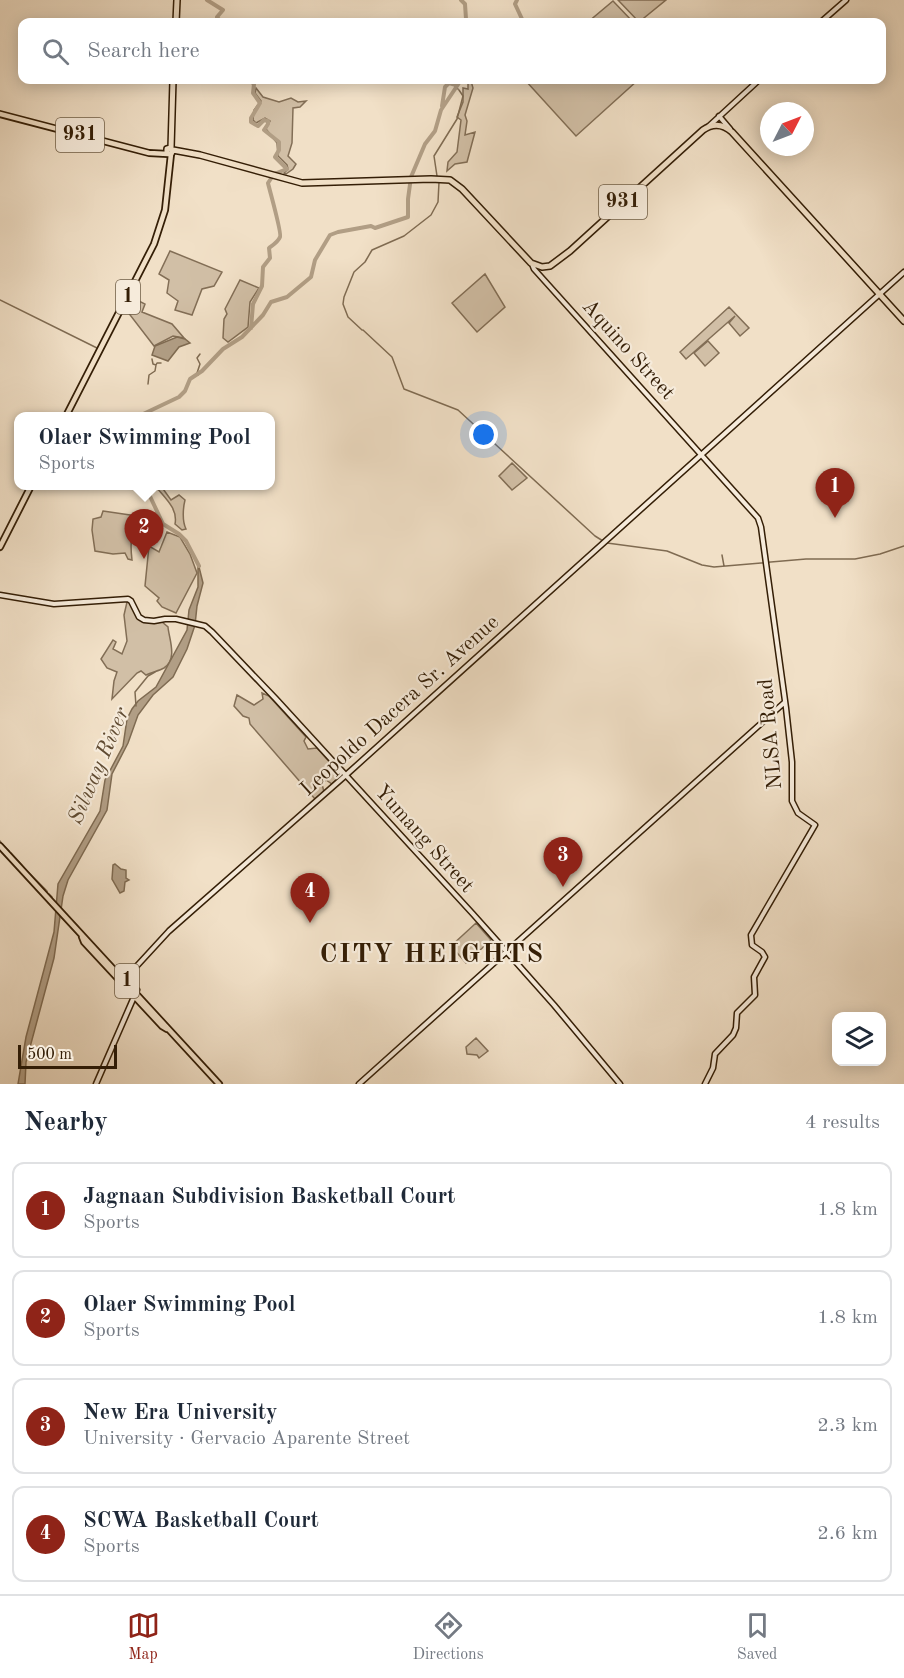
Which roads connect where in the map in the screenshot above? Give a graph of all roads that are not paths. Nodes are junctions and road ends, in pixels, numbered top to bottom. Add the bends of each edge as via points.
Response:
1 (177, 0) edge
2 (846, 0) edge
3 (176, 18) edge
4 (826, 18) edge
5 (173, 84) edge
6 (755, 84) edge
7 (0, 114) edge
8 (719, 116) junction
9 (709, 127) junction
10 (731, 130) junction
11 (167, 152) junction
12 (168, 161) junction
13 (169, 171) junction
14 (532, 264) junction
15 (904, 272) edge
16 (880, 294) junction
17 (904, 321) edge
18 (69, 412) edge
19 (702, 455) junction
20 (29, 490) edge
21 (0, 547) edge
22 (0, 595) edge
23 (785, 702) junction
24 (346, 776) junction
25 (0, 846) edge
26 (83, 936) junction
27 (507, 952) junction
28 (123, 980) junction
29 (135, 993) junction
30 (168, 1029) junction
31 (96, 1084) edge
32 (219, 1084) edge
33 (359, 1084) edge
34 (620, 1084) edge
35 (705, 1084) edge

1 - 3 highway
2 - 4 main road
5 - 11 highway, 1
6 - 8 main road
7 - 11 main road, 931
8 - 9 main road
8 - 10 main road
9 - 10 highway
9 - 14 highway, 931 via 556,262 545,267
10 - 16 highway
11 - 12 main road, 1
11 - 12 main road
11 - 13 main road, 1
11 - 14 highway, 931 via 178,149 307,184 450,180
12 - 13 main road, 1
13 - 18 main road, 1 via 165,210 154,244
14 - 19 main road, Aquino Street
15 - 16 main road, Leopoldo Dacera Sr. Avenue
16 - 17 highway
16 - 19 main road, Leopoldo Dacera Sr. Avenue
19 - 23 main road, NLSA Road via 759,519
19 - 24 main road, Leopoldo Dacera Sr. Avenue
20 - 21 main road
22 - 24 main road, Yumang Street via 54,604 128,599 144,620 172,619 205,626
23 - 27 main road
23 - 35 main road, NLSA Road via 792,801 797,811 815,825 751,935 752,945 765,957 754,977 755,993 737,1013 735,1032 714,1056
24 - 27 main road, Yumang Street
24 - 28 main road, Leopoldo Dacera Sr. Avenue via 169,931
25 - 26 main road, 1
26 - 28 main road, 1
26 - 30 main road, 1
27 - 33 main road
27 - 34 main road, Yumang Street
28 - 29 main road, 1
29 - 30 main road, 1
29 - 31 main road
30 - 32 main road, 1

